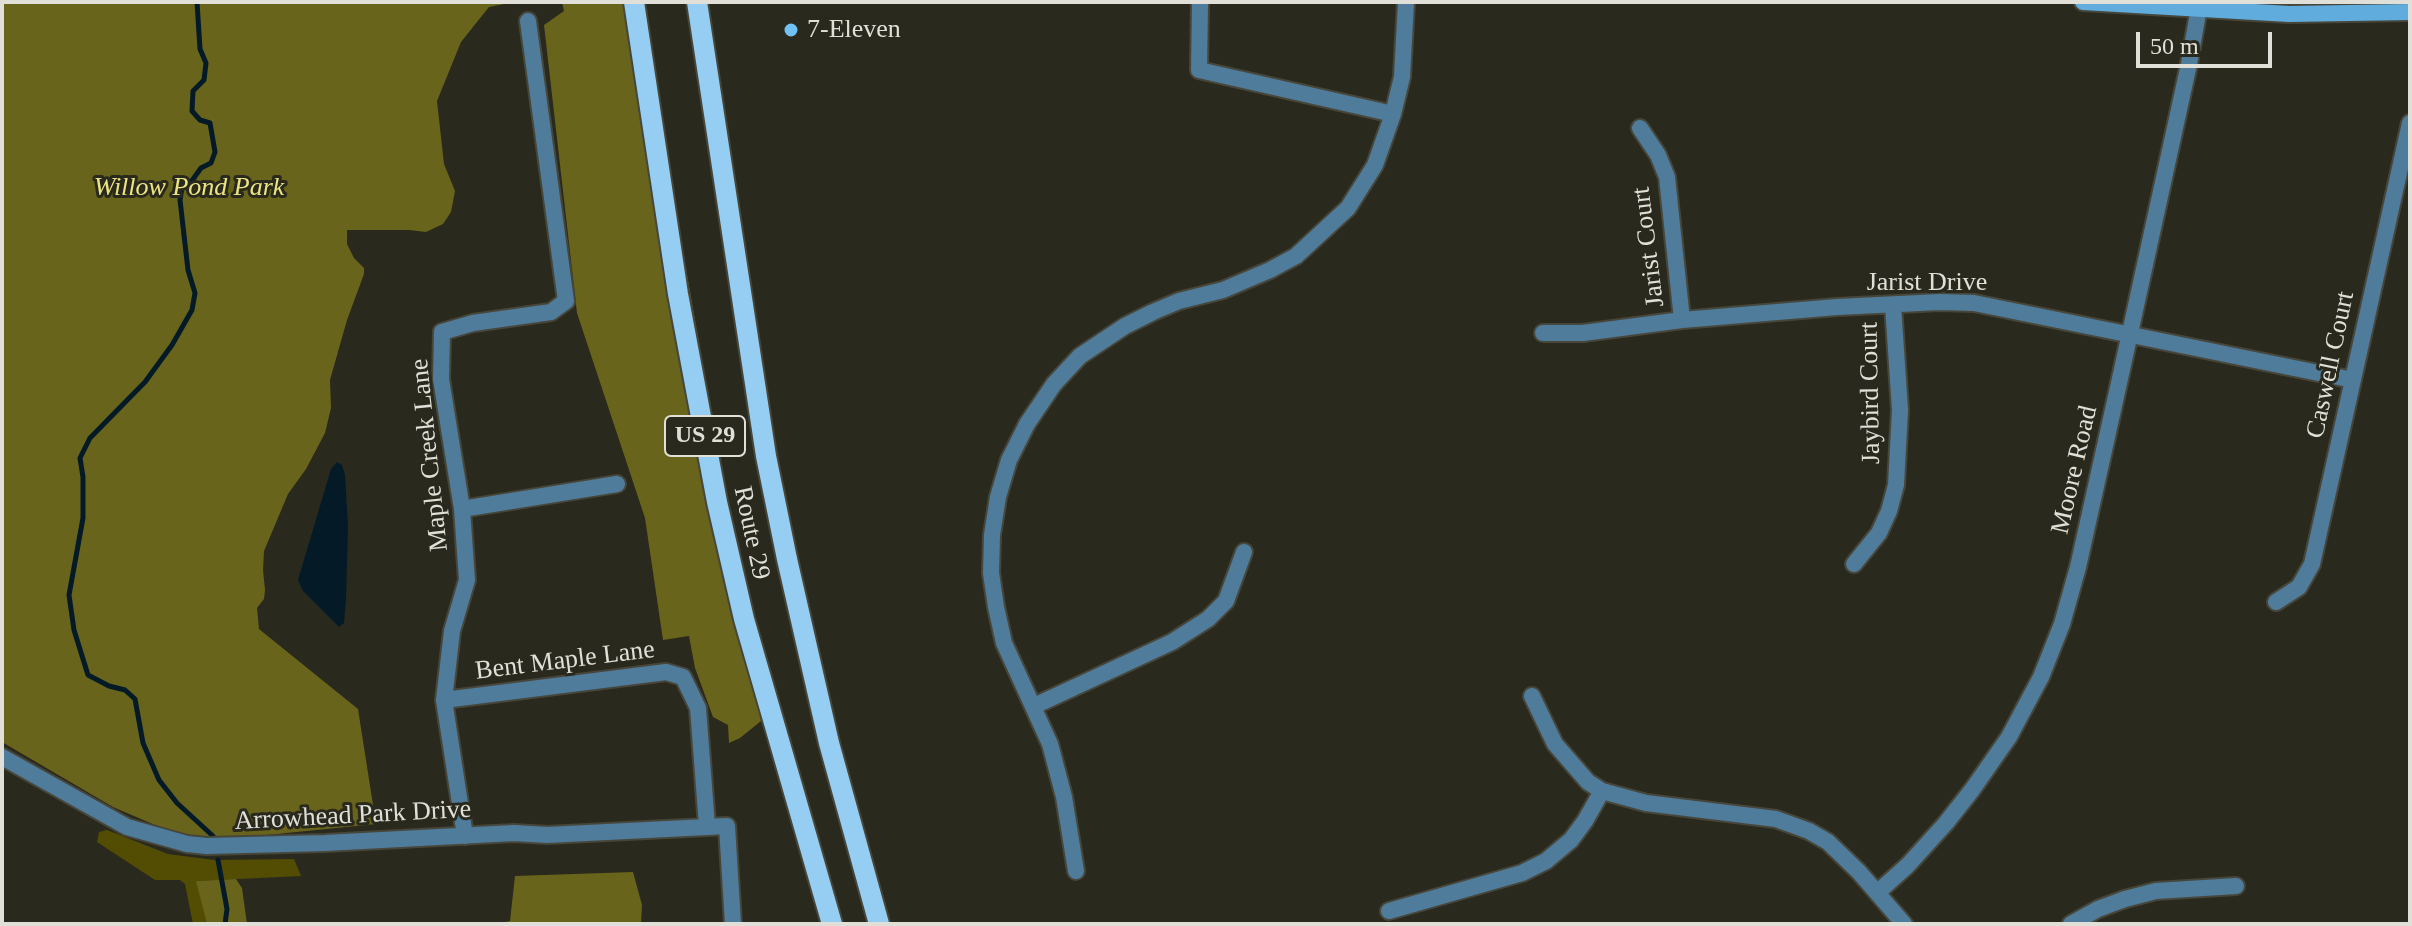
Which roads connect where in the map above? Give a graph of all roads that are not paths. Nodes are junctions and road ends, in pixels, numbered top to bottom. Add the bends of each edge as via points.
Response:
1 (634, 2) edge
2 (697, 2) edge
3 (1406, 2) edge
4 (2083, 2) edge
5 (1200, 3) edge
6 (2199, 6) edge
7 (2410, 12) edge
8 (528, 21) dead end
9 (1393, 114) junction
10 (2410, 123) edge
11 (1640, 128) dead end
12 (1893, 305) junction
13 (1682, 320) junction
14 (1543, 333) dead end
15 (2129, 334) junction
16 (2353, 380) junction
17 (617, 484) dead end
18 (462, 509) junction
19 (1244, 552) dead end
20 (1854, 564) dead end
21 (2276, 602) dead end
22 (1532, 696) dead end
23 (444, 700) junction
24 (1034, 706) junction
25 (2, 757) edge
26 (1602, 791) junction
27 (707, 826) junction
28 (465, 836) junction
29 (1076, 871) dead end
30 (2236, 886) dead end
31 (1877, 893) junction
32 (1389, 911) dead end
33 (733, 924) edge
34 (832, 924) edge
35 (879, 924) edge
36 (1904, 924) edge
37 (2071, 924) edge

1 - 34 main road, Route 29 / US 29 via 678,294 717,502 744,619
2 - 35 main road, Route 29 / US 29 via 766,456 829,743
3 - 9 street via 1402,77
4 - 6 main road
5 - 9 street via 1199,70
6 - 7 main road via 2289,14
6 - 15 street, Moore Road
8 - 18 street, Maple Creek Lane via 566,301 551,312 442,332 441,379
9 - 24 street via 1375,165 1348,208 1296,256 1258,277 1179,301 1125,326 1080,356 1027,424 998,497 991,573 1004,643
10 - 16 street, Caswell Court
11 - 13 street, Jarist Court via 1667,177
12 - 13 street, Jarist Drive
12 - 15 street, Jarist Drive via 1974,303
12 - 20 street, Jaybird Court via 1900,410 1896,485 1879,533
13 - 14 street, Jarist Drive
15 - 16 street, Jarist Drive
15 - 31 street, Moore Road via 2078,567 2041,677 1972,790
16 - 21 street, Caswell Court via 2312,564 2299,587
17 - 18 street
18 - 23 street, Maple Creek Lane via 467,580 452,631
19 - 24 street via 1226,601 1208,619 1172,642
22 - 26 street via 1555,744
23 - 27 street, Bent Maple Lane via 666,672 683,677 698,708
23 - 28 street, Maple Creek Lane
24 - 29 street via 1064,797
25 - 28 street, Arrowhead Park Drive via 127,827 187,844
26 - 31 street via 1646,803 1792,823 1828,842
26 - 32 street via 1578,831 1546,861 1522,873
27 - 28 street, Arrowhead Park Drive
27 - 33 street, Arrowhead Park Drive via 727,826
30 - 37 street via 2156,891 2098,909
31 - 36 street

